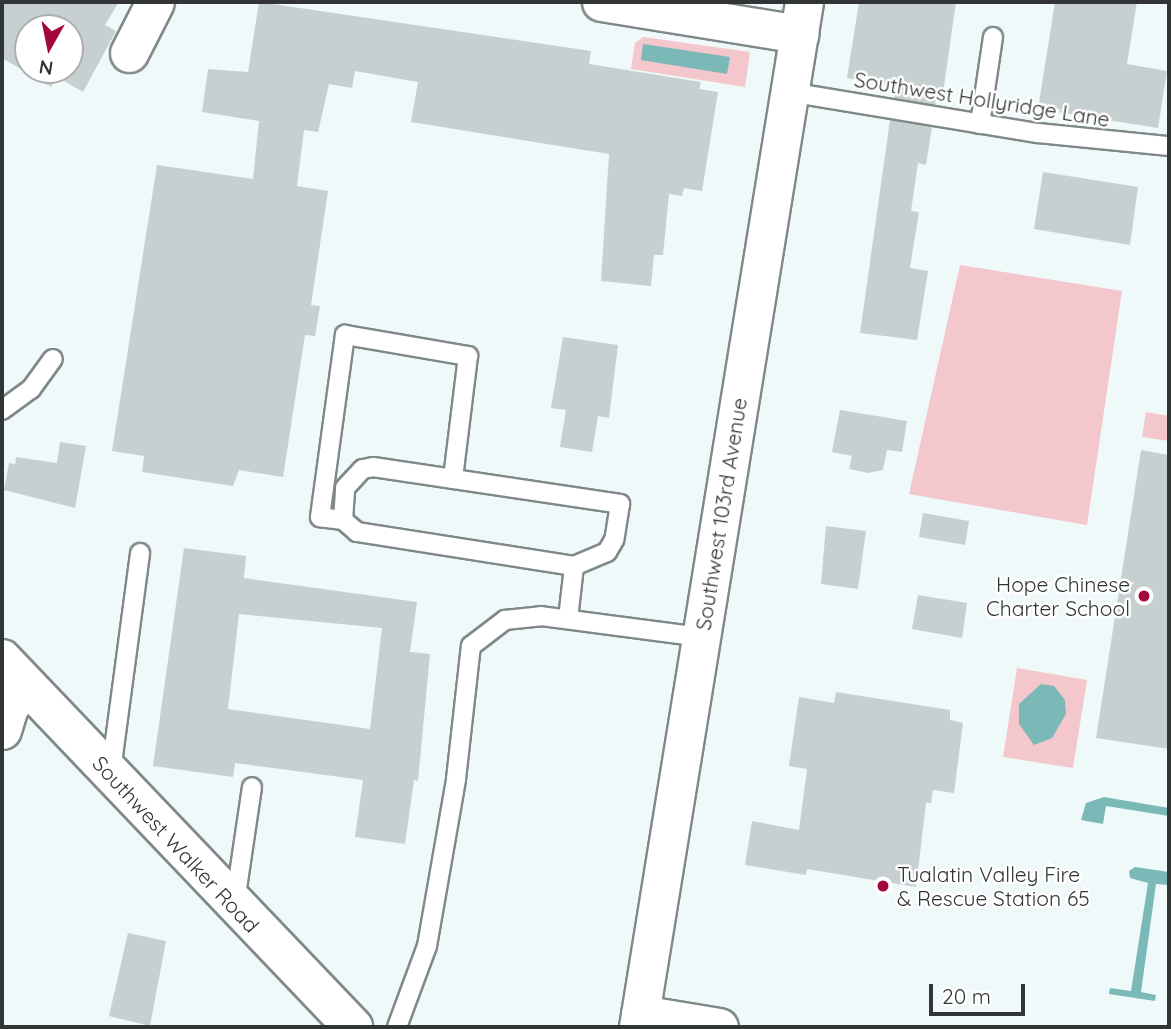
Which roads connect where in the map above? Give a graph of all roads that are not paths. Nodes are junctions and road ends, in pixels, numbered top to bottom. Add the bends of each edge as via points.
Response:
1 (155, 2) edge
2 (601, 2) edge
3 (801, 18) edge
4 (993, 37) dead end
5 (129, 53) dead end
6 (789, 92) junction
7 (980, 124) junction
8 (1169, 146) edge
9 (53, 359) dead end
10 (2, 410) edge
11 (453, 479) junction
12 (343, 520) junction
13 (140, 553) dead end
14 (574, 566) junction
15 (568, 619) junction
16 (701, 637) junction
17 (14, 672) edge
18 (2, 730) edge
19 (111, 774) junction
20 (252, 787) dead end
21 (235, 906) junction
22 (639, 1021) edge
23 (353, 1027) edge
24 (397, 1027) edge
25 (719, 1027) edge

1 - 5 street
2 - 3 street
3 - 6 street, Southwest 103rd Avenue
4 - 7 lane
6 - 7 lane, Southwest Hollyridge Lane
6 - 16 street, Southwest 103rd Avenue
7 - 8 lane, Southwest Hollyridge Lane
9 - 10 lane via 31,389
11 - 12 lane via 363,469 345,488
11 - 12 lane via 468,356 345,335 320,517
11 - 14 lane via 620,504 614,540 607,552
12 - 14 lane via 357,532
13 - 19 lane
14 - 15 lane
15 - 16 lane
15 - 24 lane via 505,620 471,646 456,779 427,946
16 - 22 street, Southwest 103rd Avenue
17 - 18 street
17 - 19 main road, Southwest Walker Road
19 - 21 main road, Southwest Walker Road
20 - 21 lane
21 - 23 main road, Southwest Walker Road
22 - 25 street

